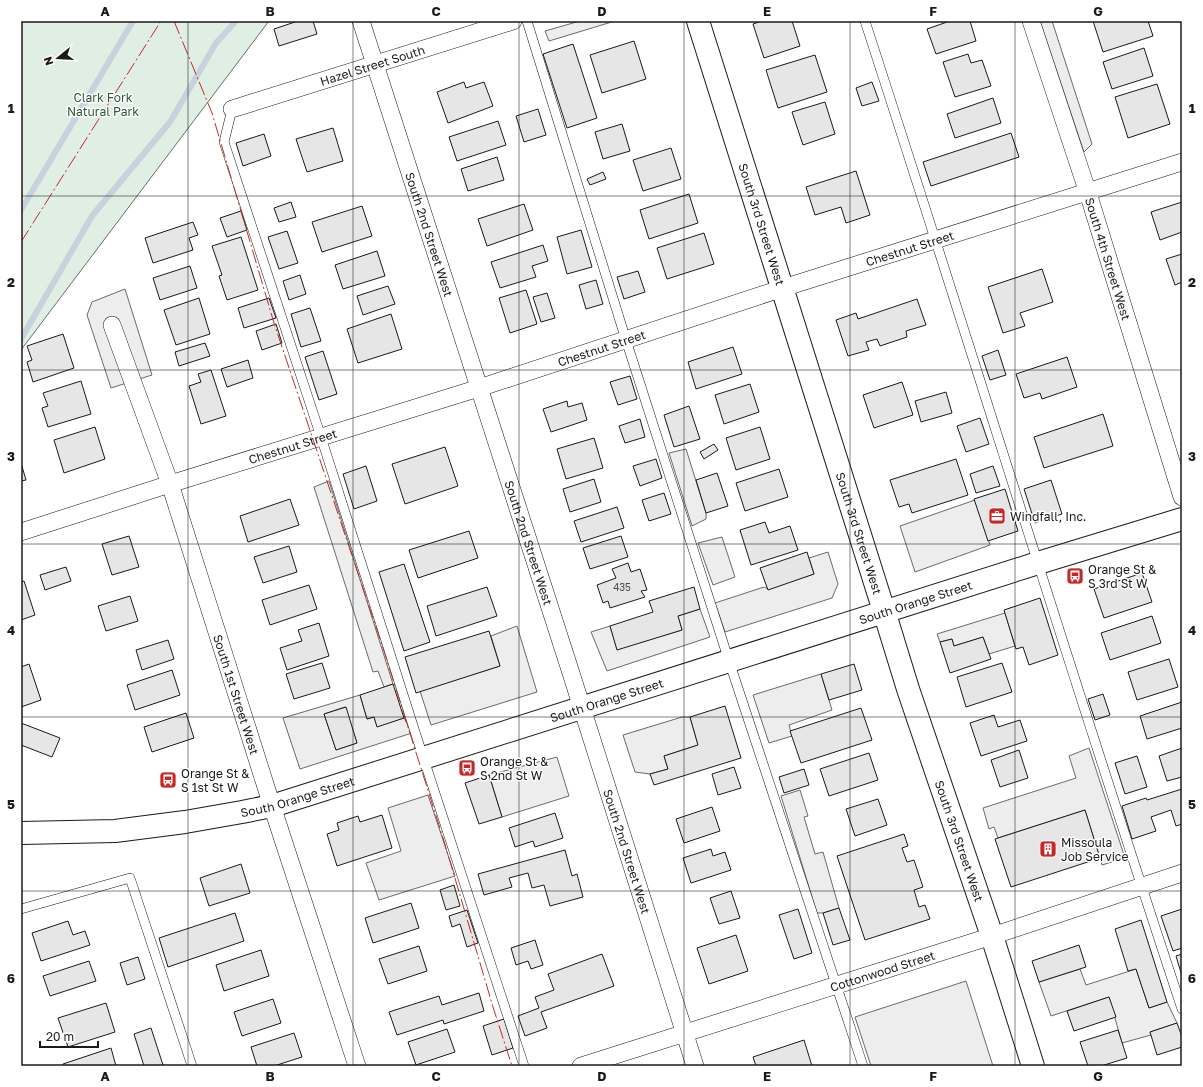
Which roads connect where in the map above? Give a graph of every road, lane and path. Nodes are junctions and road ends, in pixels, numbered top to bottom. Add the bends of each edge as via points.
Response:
1 (361, 21) edge
2 (513, 21) edge
3 (527, 21) edge
4 (698, 21) edge
5 (865, 21) edge
6 (1031, 21) edge
7 (376, 64) junction
8 (232, 109) joint
9 (1182, 162) edge
10 (1088, 193) junction
11 (936, 240) junction
12 (783, 288) junction
13 (112, 325) dead end
14 (626, 340) junction
15 (479, 388) junction
16 (321, 437) junction
17 (170, 484) junction
18 (1182, 497) edge
19 (1182, 519) edge
20 (21, 532) edge
21 (1038, 563) junction
22 (884, 611) junction
23 (729, 661) junction
24 (581, 708) junction
25 (423, 758) junction
26 (272, 806) junction
27 (21, 833) edge
28 (1182, 874) edge
29 (1141, 888) junction
30 (21, 909) edge
31 (992, 936) junction
32 (837, 985) junction
33 (1182, 1010) edge
34 (684, 1033) junction
35 (192, 1066) edge
36 (357, 1066) edge
37 (524, 1066) edge
38 (581, 1066) edge
39 (694, 1066) edge
40 (863, 1066) edge
41 (1033, 1066) edge

1 - 7 street, South 2nd Street West
2 - 7 street, Hazel Street South
3 - 14 lane
4 - 12 main road, South 3rd Street West
5 - 11 lane
6 - 10 street, South 4th Street West
7 - 8 street, Hazel Street South
7 - 15 street, South 2nd Street West
8 - 16 lane via 224,142
9 - 10 street, Chestnut Street
10 - 11 street, Chestnut Street
10 - 18 street, South 4th Street West
11 - 12 street, Chestnut Street
11 - 21 lane
12 - 14 street, Chestnut Street
12 - 22 main road, South 3rd Street West
13 - 17 street, South 1st Street West
14 - 15 street, Chestnut Street
14 - 23 lane
15 - 16 street, Chestnut Street
15 - 24 street, South 2nd Street West
16 - 17 street, Chestnut Street
16 - 25 lane
17 - 20 street, Chestnut Street
17 - 26 street, South 1st Street West
19 - 21 main road, South Orange Street
21 - 22 main road, South Orange Street
21 - 29 lane
22 - 23 main road, South Orange Street
22 - 31 main road, South 3rd Street West
23 - 24 main road, South Orange Street
23 - 32 lane
24 - 25 main road, South Orange Street
24 - 34 street, South 2nd Street West
25 - 26 main road, South Orange Street
25 - 37 lane
26 - 27 main road, South Orange Street via 185,822 115,831
26 - 36 street, South 1st Street West
28 - 29 street, Cottonwood Street
29 - 31 street, Cottonwood Street
29 - 33 lane
30 - 35 lane via 130,878
31 - 32 street, Cottonwood Street
31 - 41 main road, South 3rd Street West
32 - 34 street, Cottonwood Street
32 - 40 lane
34 - 38 street, Cottonwood Street
34 - 39 street, South 2nd Street West

